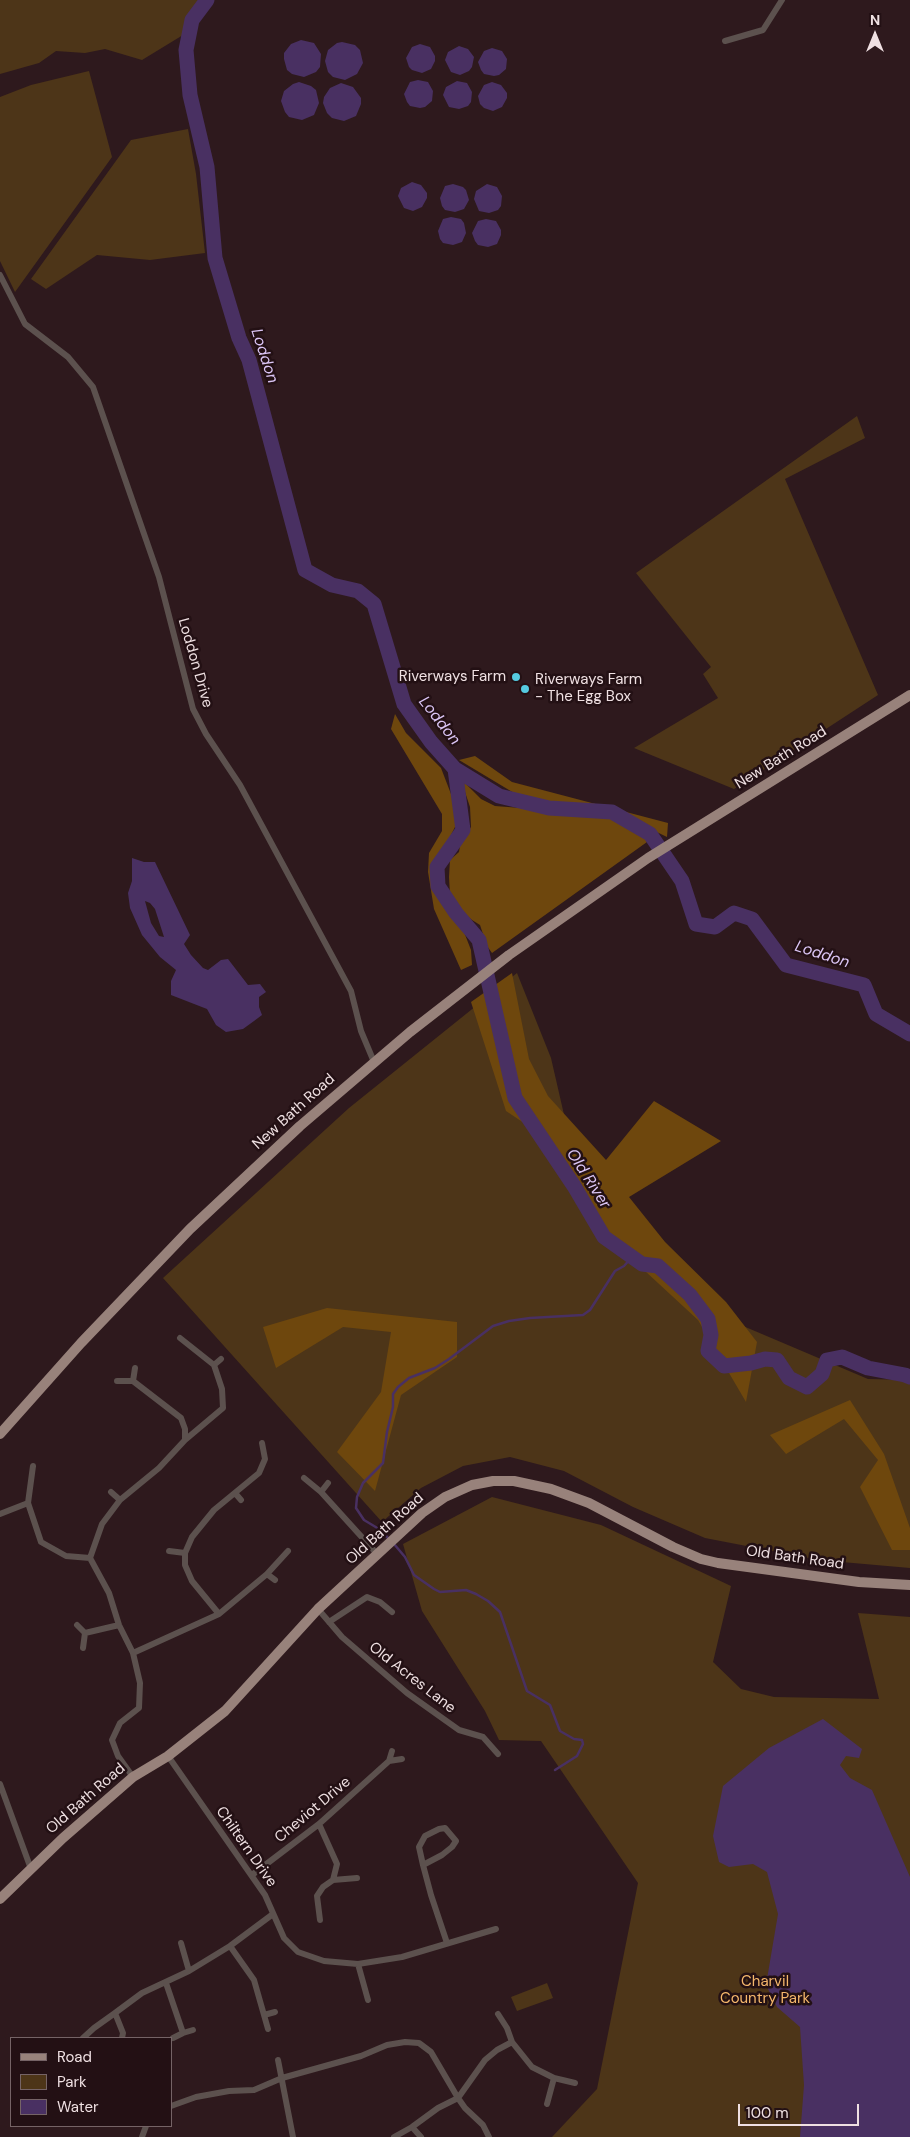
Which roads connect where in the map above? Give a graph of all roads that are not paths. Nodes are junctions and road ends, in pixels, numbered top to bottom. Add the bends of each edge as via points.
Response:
1 (782, 0) edge
2 (724, 41) dead end
3 (0, 275) edge
4 (910, 695) edge
5 (374, 1062) junction
6 (180, 1338) dead end
7 (221, 1359) dead end
8 (214, 1365) junction
9 (135, 1368) dead end
10 (117, 1381) dead end
11 (134, 1381) junction
12 (0, 1435) edge
13 (185, 1440) junction
14 (262, 1443) dead end
15 (33, 1466) dead end
16 (304, 1478) dead end
17 (328, 1483) dead end
18 (111, 1492) dead end
19 (321, 1492) junction
20 (234, 1493) junction
21 (120, 1500) junction
22 (242, 1500) dead end
23 (28, 1503) junction
24 (0, 1514) edge
25 (169, 1551) dead end
26 (288, 1551) dead end
27 (381, 1552) junction
28 (184, 1553) junction
29 (90, 1558) junction
30 (267, 1574) junction
31 (275, 1580) dead end
32 (910, 1585) edge
33 (318, 1609) junction
34 (392, 1612) dead end
35 (219, 1614) junction
36 (329, 1622) junction
37 (77, 1624) dead end
38 (119, 1625) junction
39 (85, 1633) junction
40 (83, 1648) dead end
41 (132, 1653) junction
42 (392, 1751) dead end
43 (498, 1754) dead end
44 (168, 1756) junction
45 (402, 1759) dead end
46 (389, 1761) junction
47 (133, 1777) junction
48 (0, 1784) edge
49 (319, 1824) junction
50 (423, 1865) junction
51 (31, 1869) junction
52 (252, 1875) junction
53 (358, 1878) dead end
54 (333, 1880) junction
55 (0, 1899) edge
56 (273, 1914) junction
57 (320, 1920) dead end
58 (496, 1929) dead end
59 (181, 1943) dead end
60 (446, 1944) junction
61 (230, 1946) junction
62 (358, 1964) junction
63 (189, 1971) junction
64 (166, 1983) junction
65 (368, 2000) dead end
66 (275, 2012) dead end
67 (114, 2013) junction
68 (498, 2014) dead end
69 (264, 2015) junction
70 (268, 2029) dead end
71 (193, 2030) dead end
72 (183, 2033) junction
73 (84, 2037) edge
74 (122, 2037) edge
75 (173, 2038) dead end
76 (512, 2042) junction
77 (278, 2060) dead end
78 (282, 2078) junction
79 (554, 2078) junction
80 (574, 2083) dead end
81 (458, 2098) junction
82 (547, 2104) dead end
83 (172, 2106) edge
84 (412, 2127) junction
85 (293, 2137) edge
86 (394, 2137) edge
87 (421, 2137) edge
88 (489, 2137) edge

1 - 2 street via 763,30
3 - 5 street, Loddon Drive via 25,324 68,357 93,387 159,577 193,709 240,785 351,991 361,1031
4 - 5 main road, New Bath Road via 648,858 510,955
5 - 12 main road, New Bath Road via 293,1132 190,1229 81,1343
6 - 8 street
7 - 8 street
8 - 13 street via 222,1389 223,1408
9 - 11 street
10 - 11 street
11 - 13 street via 181,1418
13 - 21 street via 159,1468
14 - 20 street via 265,1459 259,1473
15 - 23 street
16 - 19 street
17 - 19 street
18 - 21 street
19 - 27 street
20 - 22 street
20 - 28 street via 209,1516
21 - 29 street via 102,1524
23 - 24 street
23 - 29 street via 41,1542 66,1556
25 - 28 street
26 - 30 street
27 - 32 main road, Old Bath Road via 422,1513 445,1497 472,1485 514,1481 551,1489 589,1504 701,1559 859,1582
27 - 33 main road, Old Bath Road
28 - 35 street via 185,1566 192,1581
29 - 38 street via 108,1593
30 - 31 street
30 - 35 street
33 - 36 street, Old Acres Lane
33 - 44 main road, Old Bath Road via 225,1711
34 - 36 street via 367,1597
35 - 41 street
36 - 43 street, Old Acres Lane via 407,1693 459,1730 483,1737
37 - 39 street
38 - 39 street
38 - 41 street
39 - 40 street
41 - 47 street via 140,1683 138,1708 120,1723 112,1740 118,1756
42 - 46 street
44 - 47 main road, Old Bath Road
44 - 52 street, Chiltern Drive
45 - 46 street
46 - 49 street, Cheviot Drive
47 - 51 main road, Old Bath Road
48 - 51 street
49 - 52 street, Cheviot Drive
49 - 54 street via 336,1864
50 - 50 street via 419,1847 425,1836 445,1828 456,1841 447,1851
50 - 60 street
51 - 55 main road, Old Bath Road
52 - 56 street, Chiltern Drive
53 - 54 street
54 - 57 street via 316,1896
56 - 61 street
56 - 62 street, Chiltern Drive via 284,1938 298,1952 324,1961
58 - 60 street, Chiltern Drive
59 - 63 street
60 - 62 street, Chiltern Drive via 402,1957
61 - 63 street
61 - 69 street via 254,1980
62 - 65 street
63 - 64 street
64 - 67 street via 142,1993
64 - 72 street
66 - 69 street
67 - 73 street
67 - 74 street
68 - 76 street
69 - 70 street
71 - 72 street
72 - 75 street
76 - 79 street via 532,2067
76 - 81 street via 485,2060
77 - 78 street
78 - 81 street via 361,2056 387,2045 419,2043 430,2052
78 - 83 street via 254,2090 196,2097
78 - 85 street
79 - 80 street
79 - 82 street
81 - 84 street
81 - 88 street via 483,2125
84 - 86 street
84 - 87 street

